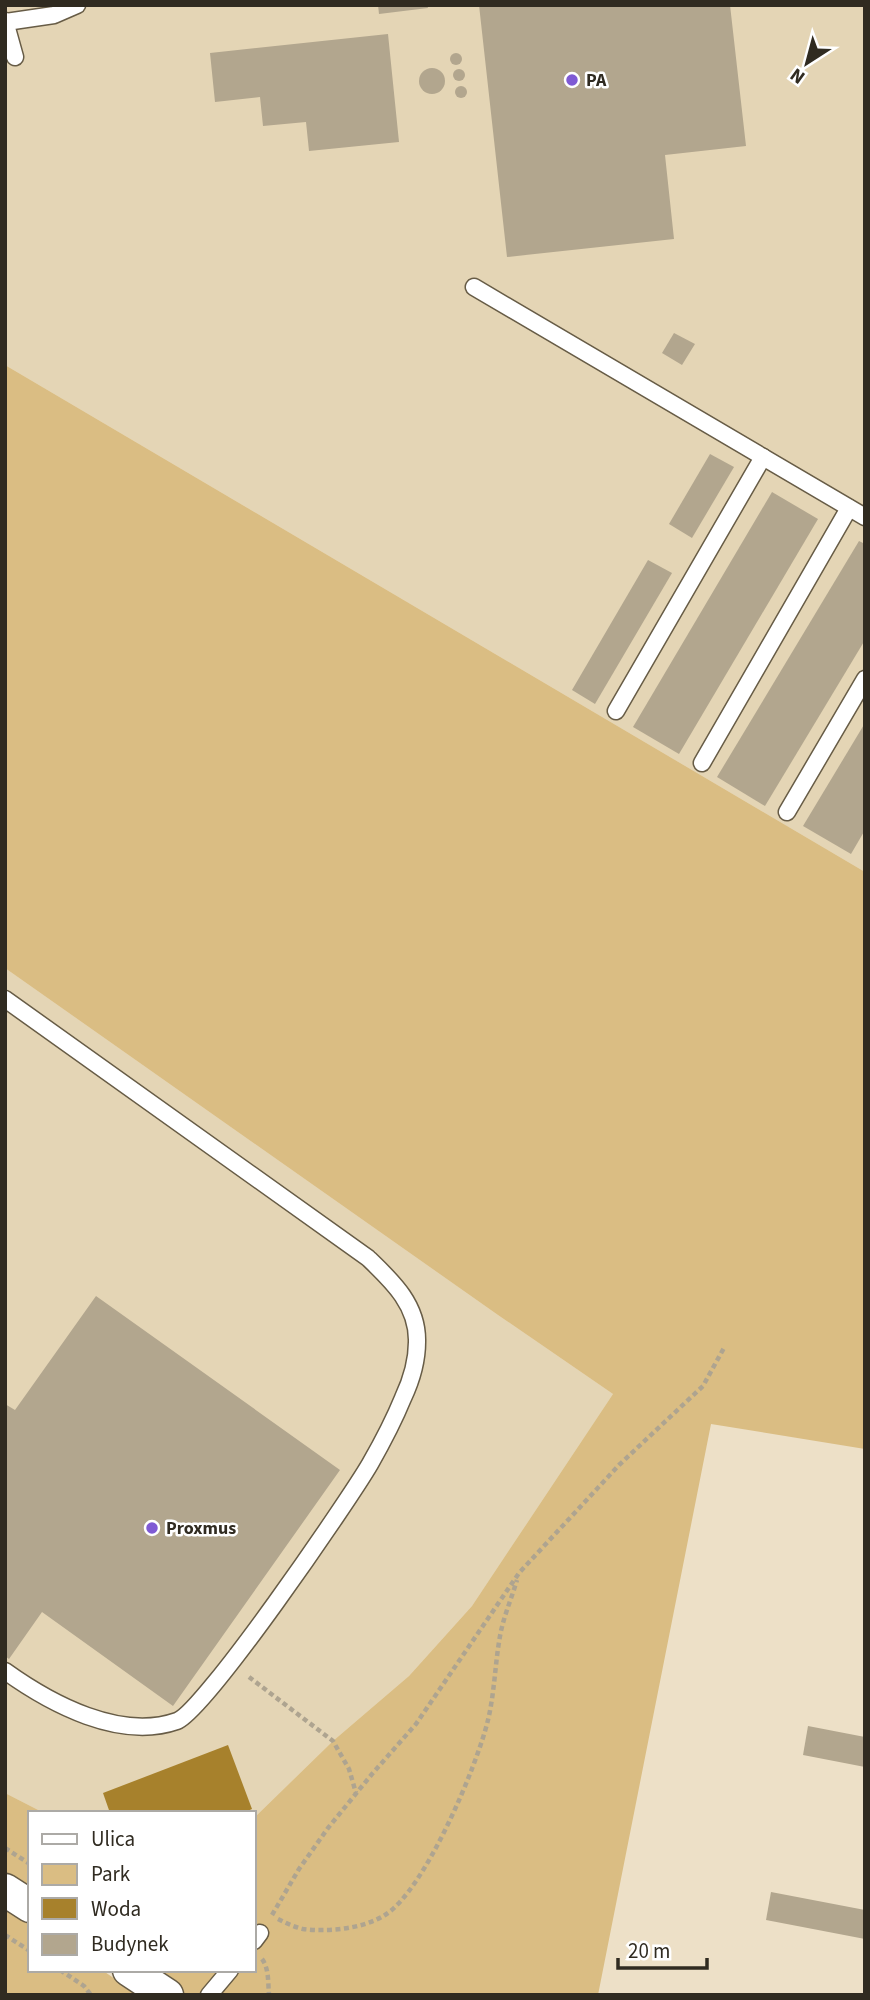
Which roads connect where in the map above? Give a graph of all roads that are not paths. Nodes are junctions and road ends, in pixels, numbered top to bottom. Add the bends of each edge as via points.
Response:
1 (77, 5) edge
2 (5, 22) edge
3 (15, 57) dead end
4 (474, 288) dead end
5 (763, 457) junction
6 (849, 508) junction
7 (865, 517) edge
8 (865, 679) edge
9 (616, 711) dead end
10 (702, 763) dead end
11 (787, 812) dead end
12 (5, 999) edge
13 (5, 1671) edge
14 (5, 1891) edge
15 (28, 1905) edge
16 (132, 1972) edge
17 (228, 1972) edge
18 (167, 1995) edge
19 (209, 1995) edge

1 - 2 lane via 54,15
2 - 3 lane
4 - 5 lane
5 - 6 lane
5 - 9 lane
6 - 7 lane
6 - 10 lane
8 - 11 lane
12 - 13 lane via 368,1258 391,1280 411,1311 417,1342 404,1396 369,1464 341,1510 194,1709 180,1720 160,1726 126,1726 62,1705
14 - 15 street
16 - 18 street
17 - 19 lane

